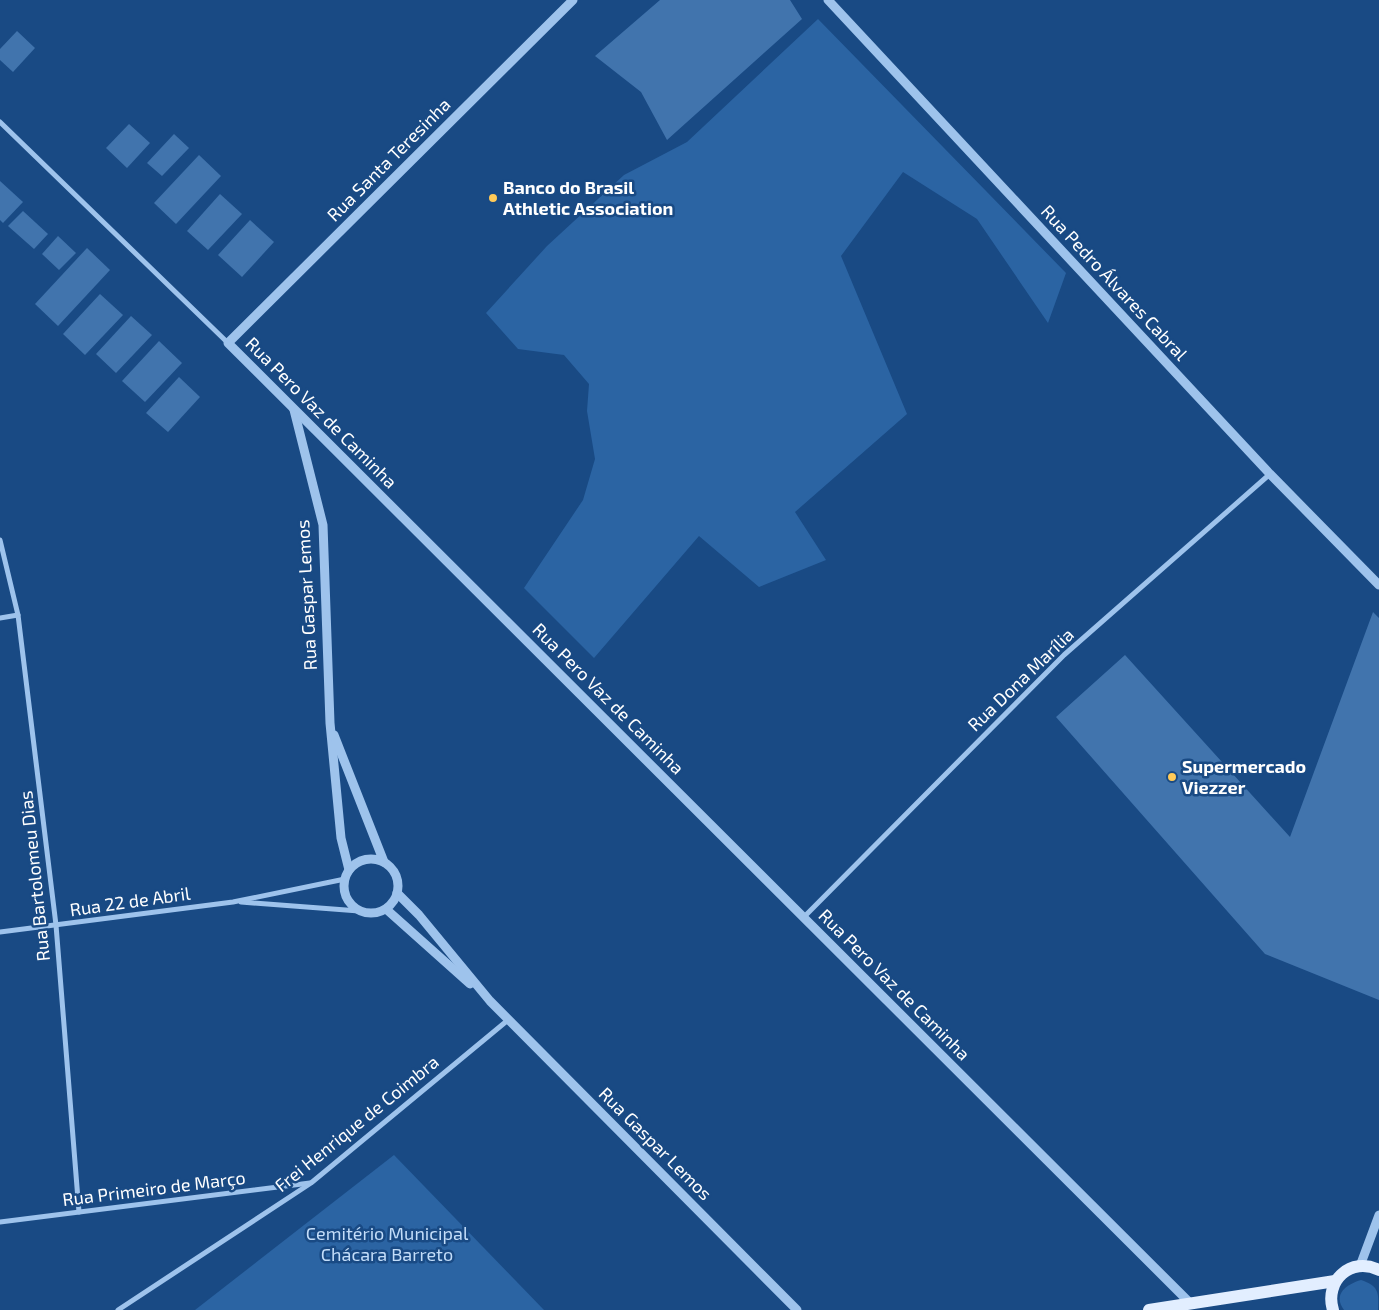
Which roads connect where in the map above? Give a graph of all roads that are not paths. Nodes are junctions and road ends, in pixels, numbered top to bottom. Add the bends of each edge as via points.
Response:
1 (573, 0) edge
2 (828, 0) edge
3 (0, 122) edge
4 (228, 343) junction
5 (293, 408) junction
6 (1270, 474) junction
7 (0, 540) edge
8 (1379, 586) edge
9 (18, 615) junction
10 (0, 618) edge
11 (330, 723) junction
12 (384, 862) junction
13 (349, 870) junction
14 (345, 879) junction
15 (397, 893) junction
16 (233, 902) junction
17 (386, 909) junction
18 (359, 911) junction
19 (803, 918) junction
20 (56, 925) junction
21 (0, 932) edge
22 (490, 1001) junction
23 (508, 1020) junction
24 (311, 1183) junction
25 (79, 1212) junction
26 (1379, 1215) edge
27 (0, 1222) edge
28 (1360, 1266) junction
29 (1379, 1270) edge
30 (1335, 1281) junction
31 (1190, 1303) junction
32 (118, 1310) edge
33 (797, 1310) edge
34 (1149, 1310) edge
35 (1332, 1310) edge

1 - 4 street, Rua Santa Teresinha
2 - 6 street, Rua Pedro Álvares Cabral
3 - 4 street, Rua Pero Vaz de Caminha
4 - 5 street, Rua Pero Vaz de Caminha
5 - 11 street, Rua Gaspar Lemos via 323,525
5 - 19 street, Rua Pero Vaz de Caminha
6 - 8 street, Rua Pedro Álvares Cabral
6 - 19 street, Rua Dona Marília via 1064,655
7 - 9 street, Rua Bartolomeu Dias
9 - 10 street
9 - 20 street, Rua Bartolomeu Dias
11 - 12 street, Rua Gaspar Lemos
11 - 13 street, Rua Gaspar Lemos via 341,838
12 - 13 street via 369,859
12 - 15 street via 396,875
13 - 14 street
14 - 16 street, Rua 22 de Abril
14 - 18 street via 346,898
15 - 17 street
15 - 22 street, Rua Gaspar Lemos
16 - 18 street, Rua 22 de Abril
16 - 20 street, Rua 22 de Abril
17 - 18 street
17 - 22 street, Rua Gaspar Lemos
19 - 31 street, Rua Pero Vaz de Caminha
20 - 21 street, Rua 22 de Abril
20 - 25 street, Rua Bartolomeu Dias
22 - 23 street, Rua Gaspar Lemos
23 - 24 street, Frei Henrique de Coimbra
23 - 33 street, Rua Gaspar Lemos
24 - 25 street, Rua Primeiro de Março
24 - 32 street, Frei Henrique de Coimbra
25 - 27 street, Rua Primeiro de Março
26 - 28 street
28 - 29 main road
28 - 30 main road via 1350,1268
30 - 31 main road
30 - 35 main road via 1331,1292
31 - 34 main road

